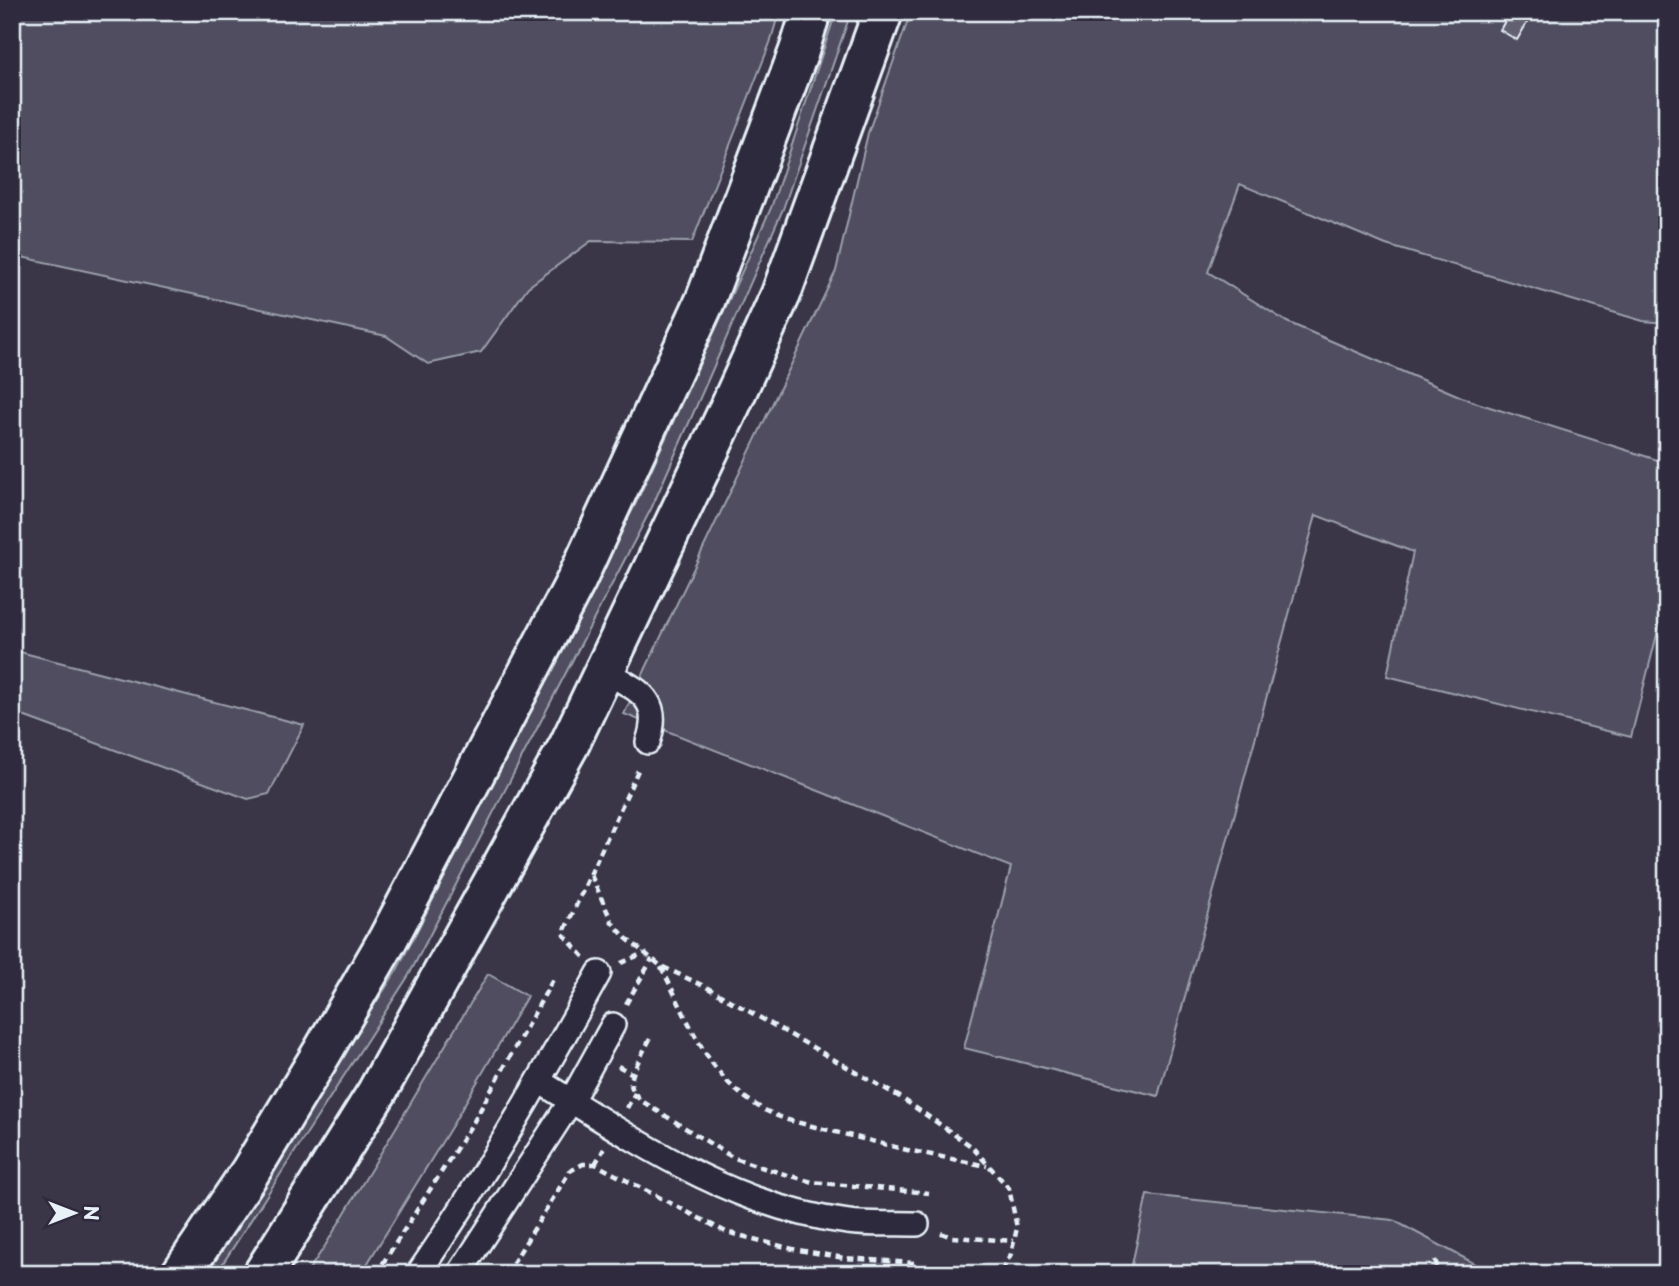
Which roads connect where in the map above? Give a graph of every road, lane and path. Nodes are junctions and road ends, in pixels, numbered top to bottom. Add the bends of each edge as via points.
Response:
1 (811, 12) edge
2 (883, 12) edge
3 (604, 671) junction
4 (648, 742) joint
5 (591, 875) junction
6 (652, 959) junction
7 (661, 966) junction
8 (599, 973) joint
9 (555, 976) dead end
10 (613, 1025) joint
11 (650, 1039) dead end
12 (539, 1081) junction
13 (571, 1101) junction
14 (990, 1166) junction
15 (929, 1193) dead end
16 (917, 1224) joint
17 (1014, 1241) junction
18 (1435, 1260) dead end
19 (914, 1263) dead end
20 (181, 1274) edge
21 (263, 1274) edge
22 (376, 1274) edge
23 (418, 1274) edge
24 (459, 1274) edge
25 (506, 1274) edge
26 (1000, 1274) edge
27 (1440, 1274) edge

1 - 20 highway via 705,301 576,581 388,939 250,1172
2 - 3 highway via 781,294
3 - 4 street via 650,702 655,723
3 - 21 highway via 569,746 377,1092
4 - 5 path
5 - 6 path via 612,922
5 - 8 path via 563,934
6 - 7 path
6 - 10 path
7 - 14 path via 900,1097 971,1146
7 - 14 path via 711,1063 731,1088 752,1104 788,1120
8 - 12 street
9 - 22 path via 474,1121
10 - 13 street
11 - 15 path via 633,1074 635,1093 732,1157 812,1182
12 - 13 street
12 - 23 street
13 - 16 street via 743,1196 848,1222
13 - 24 street
14 - 17 path via 1009,1188 1017,1228
16 - 17 path via 952,1237
17 - 26 path
18 - 27 path
19 - 25 path via 831,1256 726,1232 595,1164 583,1164 570,1171

